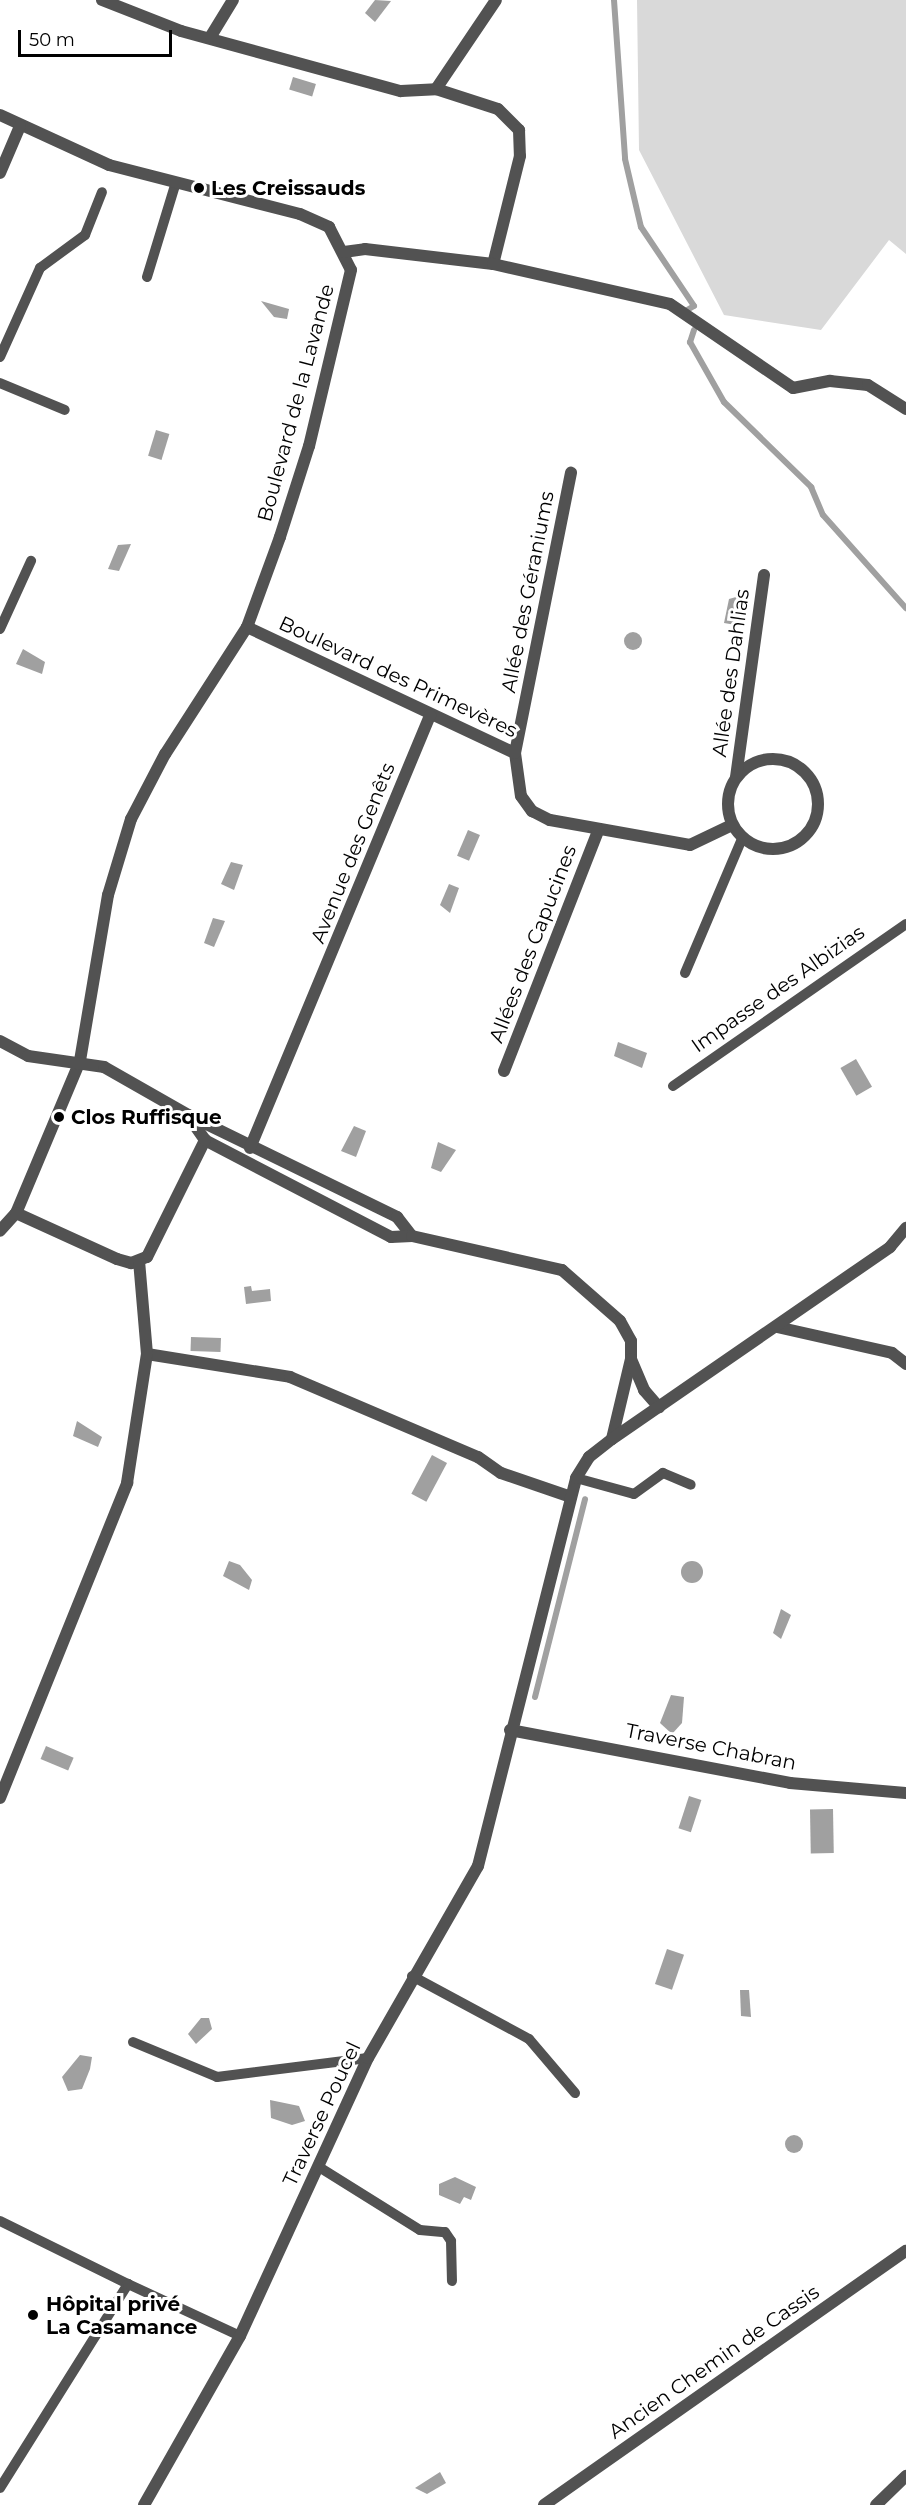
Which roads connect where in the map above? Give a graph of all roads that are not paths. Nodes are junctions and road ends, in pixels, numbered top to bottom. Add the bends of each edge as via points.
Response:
1 (102, 0) edge
2 (233, 0) edge
3 (496, 0) edge
4 (211, 36) junction
5 (436, 89) junction
6 (0, 115) edge
7 (20, 126) junction
8 (0, 173) edge
9 (176, 182) junction
10 (102, 192) dead end
11 (344, 252) junction
12 (493, 264) junction
13 (147, 277) dead end
14 (0, 357) edge
15 (0, 383) edge
16 (906, 409) edge
17 (65, 410) dead end
18 (572, 473) dead end
19 (31, 561) dead end
20 (764, 575) dead end
21 (247, 627) junction
22 (0, 629) edge
23 (430, 715) junction
24 (515, 753) junction
25 (736, 777) junction
26 (732, 825) junction
27 (598, 831) junction
28 (742, 839) junction
29 (906, 924) edge
30 (685, 973) dead end
31 (0, 1041) edge
32 (80, 1061) junction
33 (504, 1071) dead end
34 (673, 1086) dead end
35 (188, 1115) junction
36 (205, 1140) junction
37 (254, 1144) junction
38 (243, 1158) junction
39 (16, 1213) junction
40 (906, 1228) edge
41 (0, 1232) edge
42 (412, 1236) junction
43 (139, 1261) junction
44 (777, 1327) junction
45 (147, 1354) junction
46 (631, 1359) junction
47 (906, 1364) edge
48 (659, 1407) junction
49 (612, 1439) junction
50 (576, 1478) junction
51 (691, 1485) dead end
52 (571, 1497) junction
53 (510, 1730) junction
54 (906, 1793) edge
55 (0, 1798) edge
56 (412, 1976) junction
57 (133, 2042) dead end
58 (368, 2058) junction
59 (574, 2093) dead end
60 (319, 2167) junction
61 (0, 2221) edge
62 (906, 2251) edge
63 (452, 2281) dead end
64 (128, 2284) junction
65 (240, 2336) junction
66 (906, 2476) edge
67 (0, 2488) edge
68 (144, 2505) edge
69 (544, 2505) edge
70 (876, 2505) edge

1 - 4 street via 128,14
2 - 4 street
3 - 5 street
4 - 5 street via 401,91
5 - 12 street via 498,109 519,129 520,156
6 - 7 street
7 - 8 street
7 - 9 street via 109,165
9 - 11 street via 300,214 329,227
9 - 13 lane
10 - 14 lane via 85,235 40,268
11 - 12 street via 365,249
11 - 21 street, Boulevard de la Lavande via 350,288 309,446
12 - 16 street via 670,304 793,388 830,381 868,385 890,395
15 - 17 lane
18 - 24 street, Allée des Géraniums
19 - 22 lane
20 - 25 street, Allée des Dahlias
21 - 23 street, Boulevard des Primevères
21 - 32 street, Boulevard de la Lavande via 165,754 131,819 108,895
23 - 24 street, Boulevard des Primevères
23 - 37 street, Avenue des Genêts
24 - 27 street, Boulevard des Primevères via 521,796 532,812
25 - 26 street, Allée des Dahlias via 728,793
25 - 28 street, Allée des Dahlias via 764,759 796,765 813,783 818,808 804,837 790,847 765,849
26 - 27 street, Boulevard des Primevères via 690,845
26 - 28 street, Allée des Dahlias
27 - 33 street, Allées des Capucines
28 - 30 lane
29 - 34 lane, Impasse des Albizias
31 - 32 street via 28,1056
32 - 35 street via 104,1067
32 - 39 street, Boulevard de la Lavande
35 - 36 street
35 - 37 street
36 - 38 street
36 - 43 street via 155,1249
37 - 38 street, Avenue des Genêts
37 - 42 street via 397,1218
38 - 42 street via 391,1237
39 - 41 street, Boulevard de la Lavande
39 - 43 street via 117,1259
40 - 44 street via 890,1247
42 - 46 street via 562,1270 620,1321 631,1341
43 - 45 street
44 - 47 street via 892,1353
44 - 48 street
45 - 52 street via 290,1377 478,1457 501,1473
45 - 55 street via 119,1512
46 - 48 street via 644,1390
46 - 49 street
48 - 49 street
49 - 50 street via 589,1457
50 - 51 lane via 634,1494 663,1473
50 - 52 street, Traverse Poucel
52 - 53 street, Traverse Poucel
53 - 54 street, Traverse Chabran via 790,1783
53 - 56 street, Traverse Poucel via 478,1866
56 - 58 street, Traverse Poucel
56 - 59 lane via 529,2039
57 - 58 lane via 217,2077
58 - 60 street, Traverse Poucel
60 - 63 lane via 420,2230 446,2232 452,2241
60 - 65 street, Traverse Poucel
61 - 64 lane
62 - 69 street, Ancien Chemin de Cassis
64 - 65 lane
64 - 67 lane
65 - 68 street, Traverse Poucel
66 - 70 street

